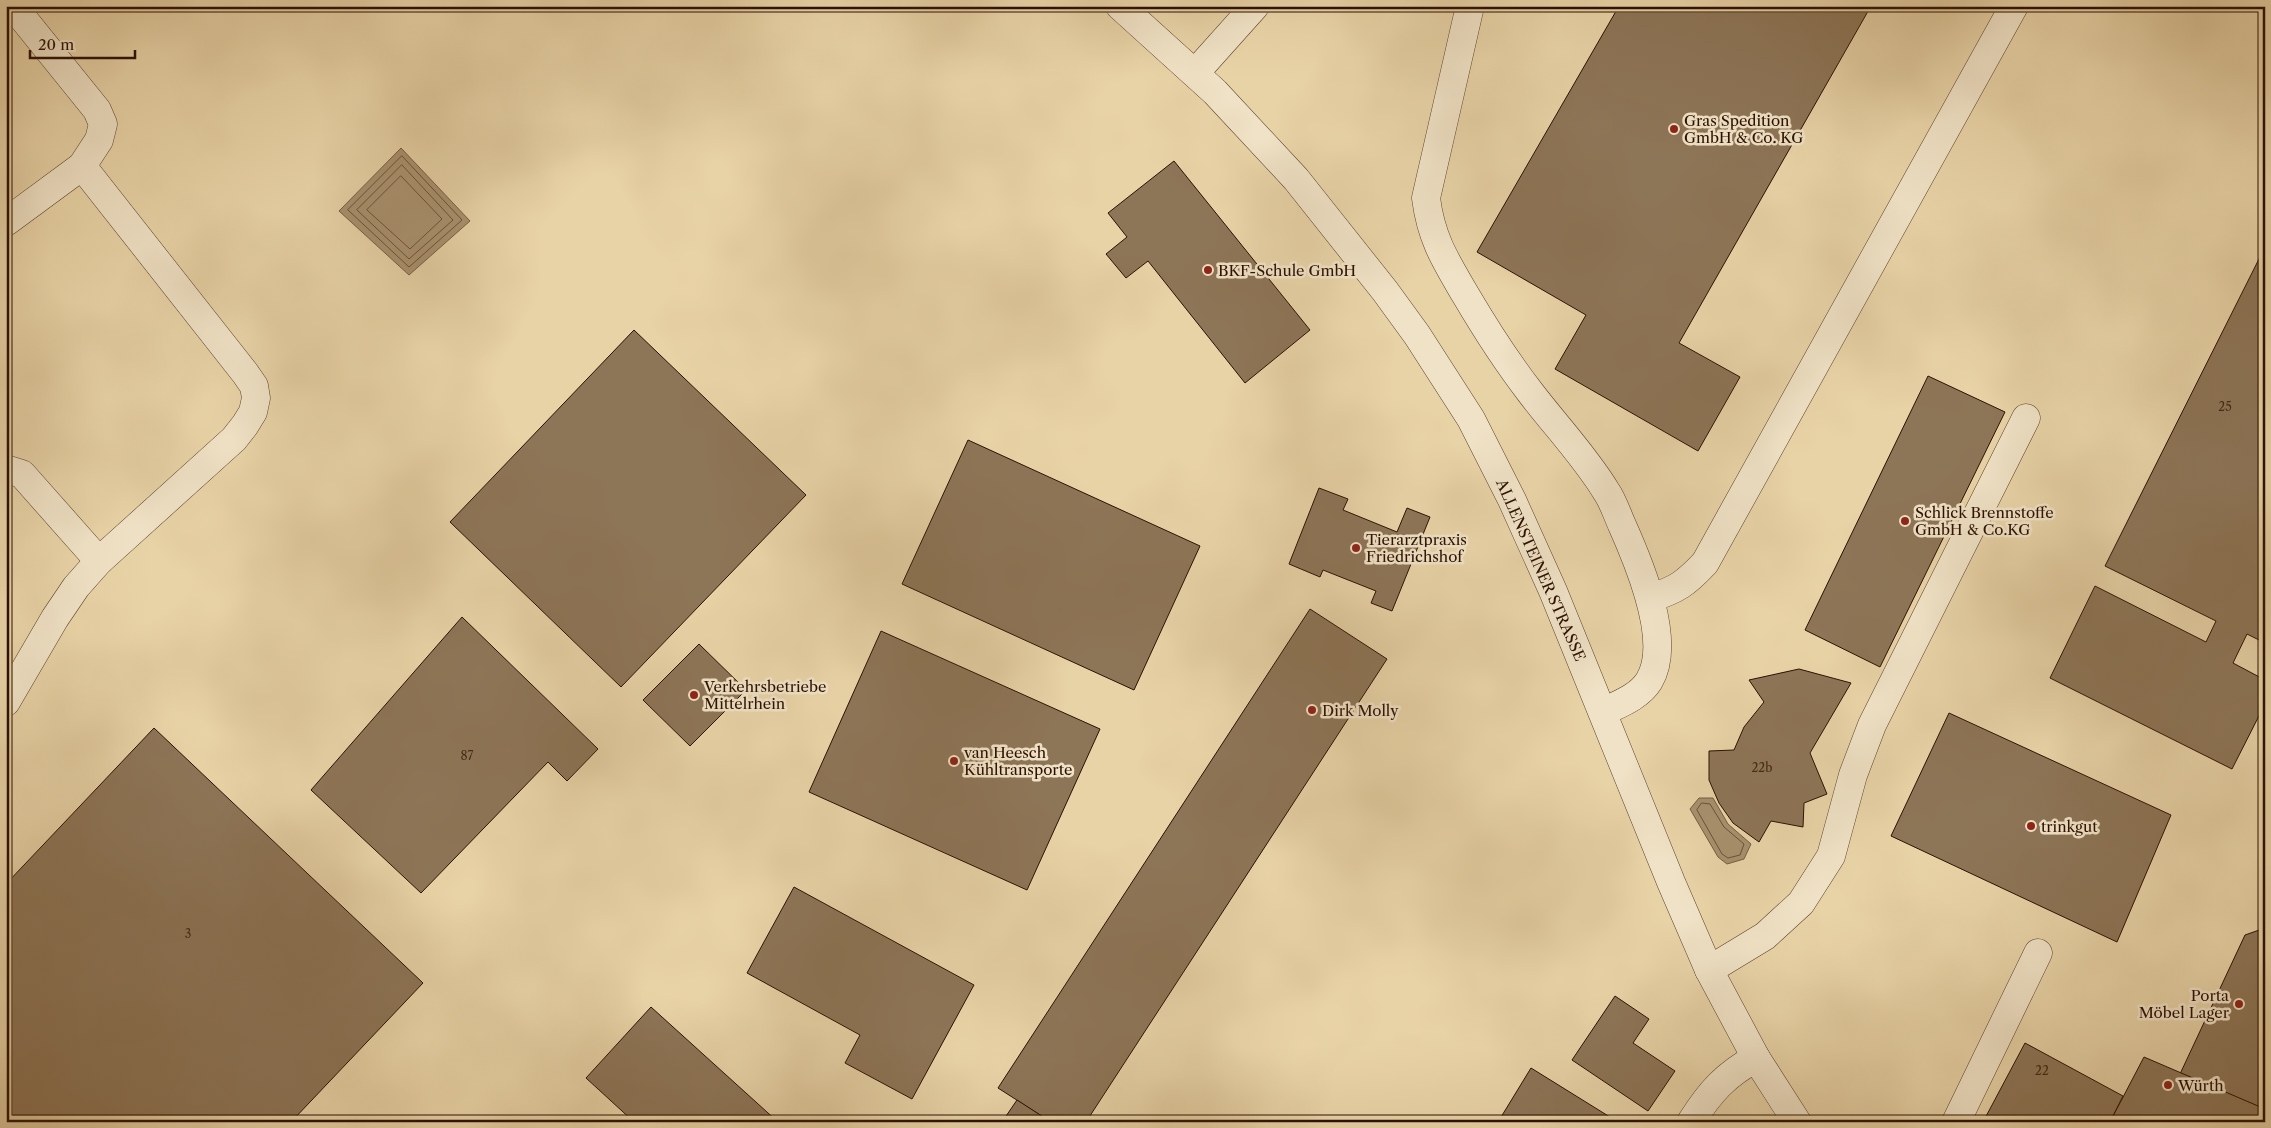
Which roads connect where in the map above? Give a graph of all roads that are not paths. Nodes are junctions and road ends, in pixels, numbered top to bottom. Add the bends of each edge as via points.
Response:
1 (13, 6) edge
2 (1120, 6) edge
3 (1255, 6) edge
4 (1470, 6) edge
5 (2014, 6) edge
6 (1196, 73) junction
7 (82, 166) junction
8 (6, 222) edge
9 (2026, 418) dead end
10 (6, 469) edge
11 (99, 561) junction
12 (1650, 598) junction
13 (6, 702) edge
14 (1603, 712) junction
15 (2038, 953) dead end
16 (1709, 970) junction
17 (1756, 1058) junction
18 (1691, 1122) edge
19 (1797, 1122) edge
20 (1956, 1122) edge

1 - 7 street via 98,110 103,124 99,140
2 - 6 street, ALLENSTEINER STRASSE
3 - 6 street
4 - 12 street via 1426,198 1429,221 1439,250 1495,345 1608,493
5 - 12 street via 1705,563 1674,590
6 - 14 street, ALLENSTEINER STRASSE via 1251,128 1309,194 1385,291 1442,373 1471,419 1512,500
7 - 8 street
7 - 11 street via 246,373 254,386 256,398 253,412 234,439
9 - 16 street via 1872,725 1852,776 1831,856 1801,903 1765,936
10 - 11 street via 22,474
11 - 13 street via 55,618
12 - 14 street via 1656,634 1656,664 1649,681 1633,697
14 - 16 street, ALLENSTEINER STRASSE
15 - 20 street
16 - 17 street, ALLENSTEINER STRASSE
17 - 18 street via 1734,1070 1715,1089
17 - 19 street, ALLENSTEINER STRASSE

